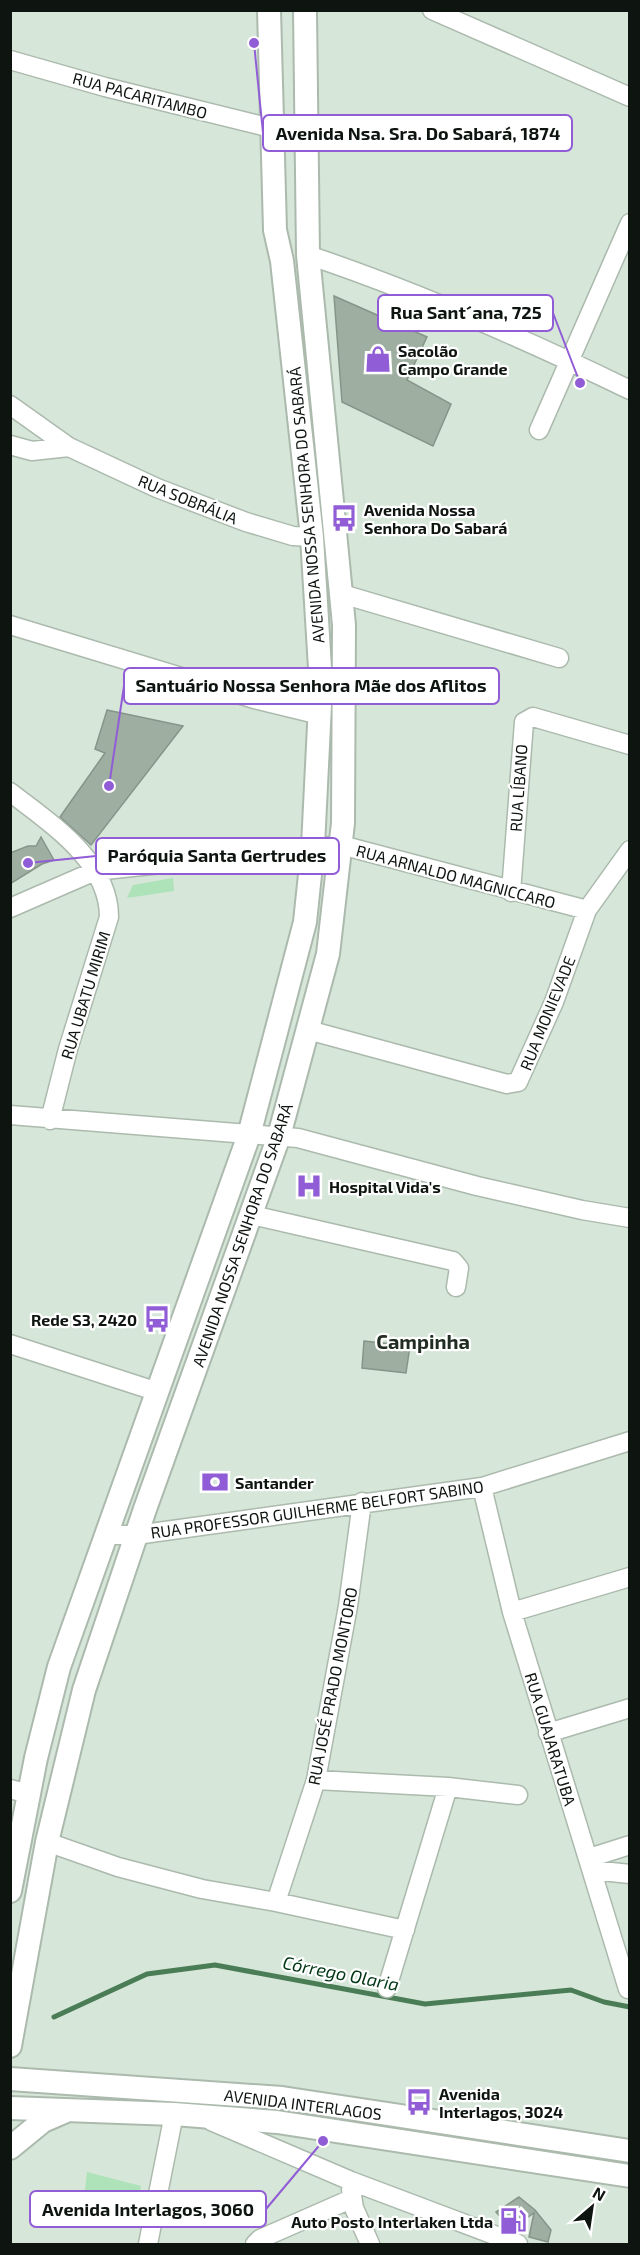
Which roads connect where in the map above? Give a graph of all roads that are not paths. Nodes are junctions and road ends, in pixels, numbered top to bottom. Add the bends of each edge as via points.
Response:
1 (269, 10) edge
2 (306, 10) edge
3 (432, 10) edge
4 (10, 60) edge
5 (630, 97) edge
6 (271, 128) junction
7 (630, 223) edge
8 (275, 230) junction
9 (308, 255) junction
10 (570, 361) junction
11 (630, 390) edge
12 (10, 405) edge
13 (539, 430) dead end
14 (10, 445) edge
15 (69, 447) junction
16 (312, 537) junction
17 (342, 594) junction
18 (10, 625) edge
19 (559, 658) dead end
20 (320, 716) junction
21 (630, 745) edge
22 (10, 792) edge
23 (341, 845) junction
24 (313, 846) junction
25 (630, 849) edge
26 (95, 871) junction
27 (511, 892) junction
28 (10, 908) edge
29 (587, 910) junction
30 (308, 1030) junction
31 (10, 1115) edge
32 (50, 1120) junction
33 (249, 1135) junction
34 (279, 1136) junction
35 (252, 1215) junction
36 (630, 1218) edge
37 (456, 1287) dead end
38 (10, 1344) edge
39 (158, 1392) junction
40 (630, 1441) edge
41 (482, 1487) junction
42 (362, 1502) junction
43 (106, 1535) junction
44 (136, 1535) junction
45 (630, 1577) edge
46 (512, 1612) junction
47 (630, 1708) edge
48 (548, 1733) junction
49 (316, 1780) junction
50 (448, 1787) junction
51 (20, 1791) edge
52 (518, 1795) dead end
53 (47, 1842) junction
54 (630, 1845) edge
55 (591, 1864) junction
56 (630, 1874) edge
57 (10, 1890) edge
58 (276, 1902) junction
59 (405, 1930) junction
60 (387, 1988) dead end
61 (628, 1989) edge
62 (10, 2046) edge
63 (10, 2079) edge
64 (14, 2102) edge
65 (68, 2110) junction
66 (174, 2114) junction
67 (198, 2116) junction
68 (10, 2148) edge
69 (630, 2151) edge
70 (630, 2176) edge
71 (351, 2190) junction
72 (148, 2244) edge
73 (255, 2244) edge
74 (370, 2244) edge
75 (518, 2244) edge

1 - 6 main road, AVENIDA NOSSA SENHORA DO SABARÁ
2 - 9 main road, AVENIDA NOSSA SENHORA DO SABARÁ
3 - 5 street
4 - 6 street, RUA PACARITAMBO
6 - 8 main road, AVENIDA NOSSA SENHORA DO SABARÁ
7 - 10 street
8 - 9 main road via 286,245
8 - 16 main road, AVENIDA NOSSA SENHORA DO SABARÁ via 282,261
9 - 10 street via 372,277
9 - 17 main road, AVENIDA NOSSA SENHORA DO SABARÁ
10 - 11 street
10 - 13 street
12 - 15 street, RUA SOBRÁLIA
14 - 15 street via 32,451
15 - 16 street, RUA SOBRÁLIA via 157,488 228,515 293,536
16 - 20 main road, AVENIDA NOSSA SENHORA DO SABARÁ
17 - 19 street
17 - 23 main road, AVENIDA NOSSA SENHORA DO SABARÁ via 345,709
18 - 20 street
20 - 24 main road, AVENIDA NOSSA SENHORA DO SABARÁ
21 - 27 street, RUA LÍBANO via 533,717 524,722
22 - 26 street, RUA UBATU MIRIM via 81,852
23 - 24 street, RUA ARNALDO MAGNICCARO
23 - 27 street, RUA ARNALDO MAGNICCARO
23 - 30 main road, AVENIDA NOSSA SENHORA DO SABARÁ via 328,954
24 - 26 street, RUA ARNALDO MAGNICCARO
24 - 33 main road, AVENIDA NOSSA SENHORA DO SABARÁ via 305,921
25 - 29 street, RUA MONIEVADE
26 - 28 street, RUA ARNALDO MAGNICCARO
26 - 32 street, RUA UBATU MIRIM via 109,901 109,917
27 - 29 street, RUA ARNALDO MAGNICCARO
29 - 30 street, RUA MONIEVADE via 554,1002 518,1082 507,1084
30 - 34 main road, AVENIDA NOSSA SENHORA DO SABARÁ
31 - 32 street
32 - 33 street
33 - 34 street
33 - 39 main road, AVENIDA NOSSA SENHORA DO SABARÁ
34 - 35 main road, AVENIDA NOSSA SENHORA DO SABARÁ
34 - 36 street via 487,1188
35 - 37 street via 453,1262 459,1268
35 - 44 main road, AVENIDA NOSSA SENHORA DO SABARÁ
38 - 39 street
39 - 43 main road, AVENIDA NOSSA SENHORA DO SABARÁ
40 - 41 street, RUA PROFESSOR GUILHERME BELFORT SABINO
41 - 42 street, RUA PROFESSOR GUILHERME BELFORT SABINO
41 - 46 street, RUA GUAJARATUBA
42 - 44 street, RUA PROFESSOR GUILHERME BELFORT SABINO
42 - 49 street, RUA JOSÉ PRADO MONTORO via 348,1606
43 - 44 street, RUA PROFESSOR GUILHERME BELFORT SABINO
43 - 51 main road, AVENIDA NOSSA SENHORA DO SABARÁ
44 - 53 main road, AVENIDA NOSSA SENHORA DO SABARÁ via 79,1709
45 - 46 street
46 - 48 street, RUA GUAJARATUBA
47 - 48 street
48 - 55 street, RUA GUAJARATUBA
49 - 50 street
49 - 58 street, RUA JOSÉ PRADO MONTORO
50 - 52 street
50 - 59 street
51 - 57 main road, AVENIDA NOSSA SENHORA DO SABARÁ
53 - 58 street via 118,1868
53 - 62 main road, AVENIDA NOSSA SENHORA DO SABARÁ
54 - 55 street
55 - 56 street
55 - 61 street, RUA GUAJARATUBA
58 - 59 street
59 - 60 street
63 - 69 main road, AVENIDA INTERLAGOS via 282,2098
64 - 65 main road, AVENIDA INTERLAGOS
65 - 66 main road, AVENIDA INTERLAGOS
65 - 68 main road via 43,2121
66 - 67 main road, AVENIDA INTERLAGOS
66 - 72 street
67 - 70 main road, AVENIDA INTERLAGOS via 277,2122
67 - 71 street
71 - 73 street
71 - 74 street
71 - 75 street

